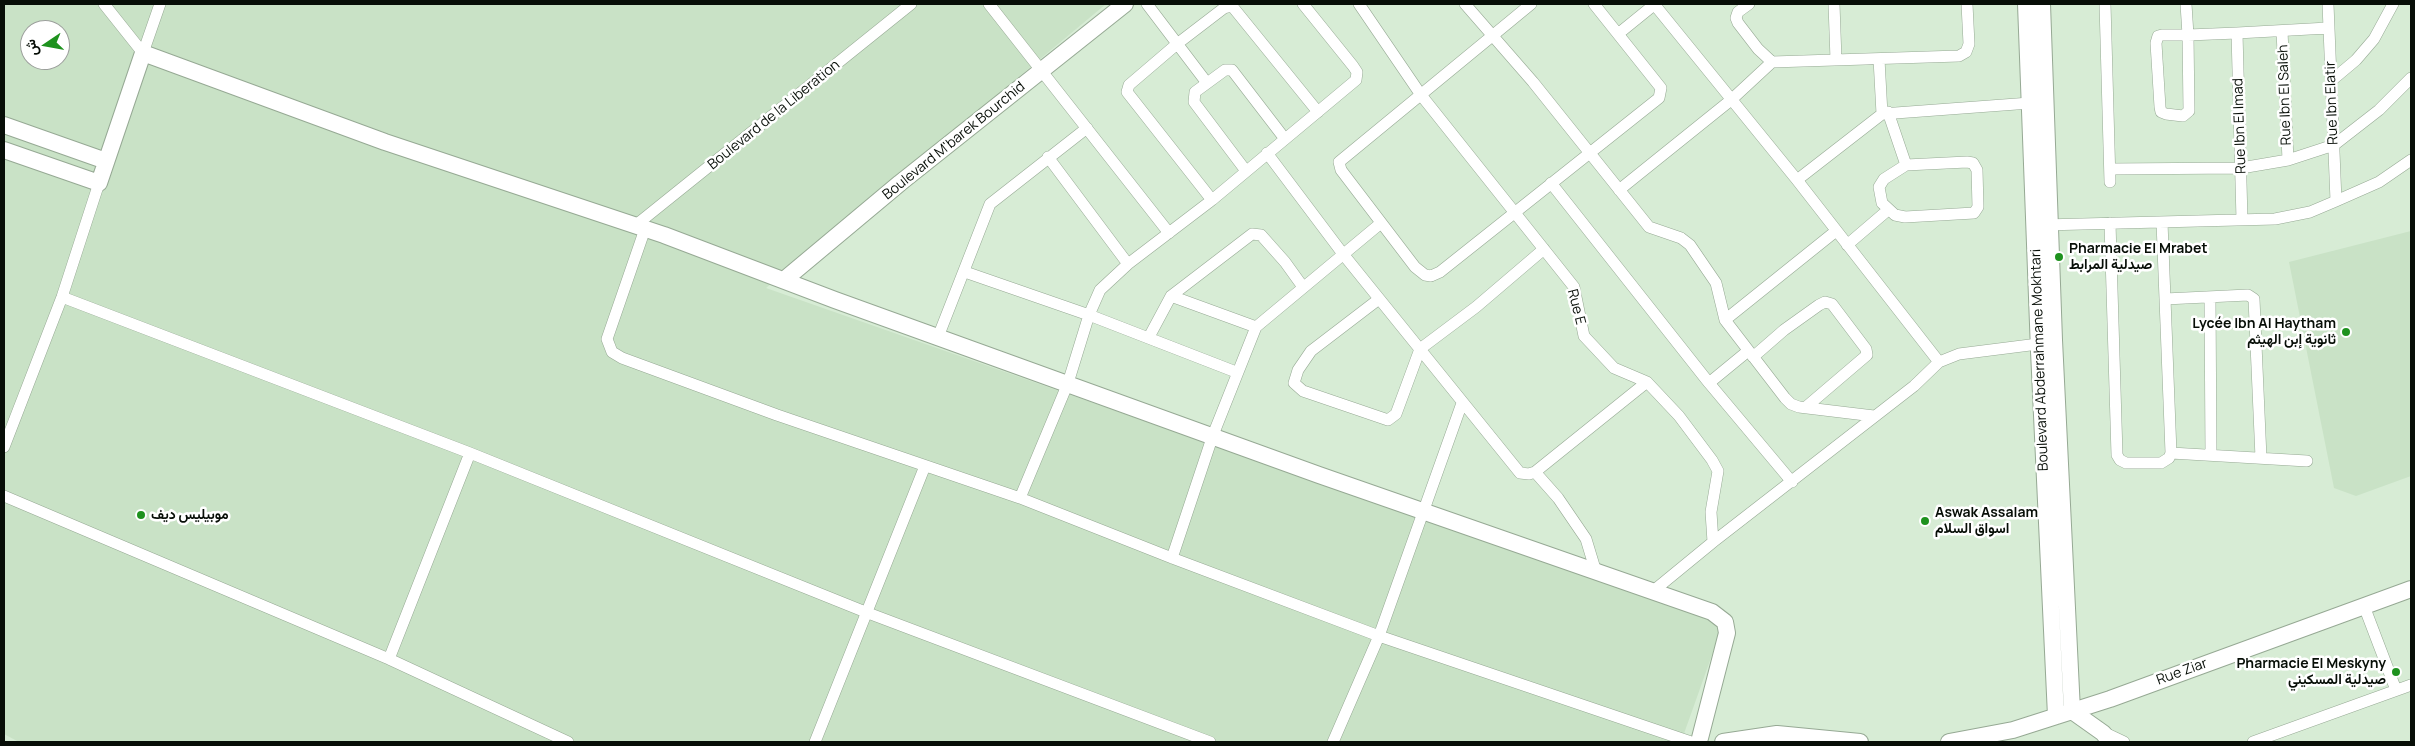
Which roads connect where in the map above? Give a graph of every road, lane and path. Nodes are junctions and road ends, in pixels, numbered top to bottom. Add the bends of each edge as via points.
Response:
1 (104, 4) edge
2 (160, 4) edge
3 (911, 4) edge
4 (989, 4) edge
5 (1125, 4) edge
6 (1147, 4) edge
7 (1304, 4) edge
8 (1359, 4) edge
9 (1465, 4) edge
10 (1531, 4) edge
11 (1594, 4) edge
12 (1654, 4) edge
13 (1749, 4) edge
14 (1834, 4) edge
15 (1967, 4) edge
16 (2026, 4) edge
17 (2042, 4) edge
18 (2105, 4) edge
19 (2186, 4) edge
20 (2328, 4) edge
21 (2393, 4) edge
22 (2328, 28) junction
23 (2282, 31) junction
24 (2237, 33) junction
25 (1618, 34) junction
26 (1492, 35) junction
27 (2188, 35) junction
28 (1177, 44) junction
29 (143, 53) junction
30 (1836, 60) junction
31 (1879, 60) junction
32 (1772, 62) junction
33 (1042, 69) junction
34 (2411, 78) edge
35 (2331, 81) junction
36 (1207, 83) junction
37 (1420, 95) junction
38 (1731, 100) junction
39 (2030, 102) junction
40 (1318, 112) junction
41 (1885, 113) junction
42 (4, 125) edge
43 (1086, 128) junction
44 (1285, 139) junction
45 (2334, 146) junction
46 (4, 150) edge
47 (1267, 153) junction
48 (1591, 153) junction
49 (1048, 157) junction
50 (2288, 160) junction
51 (2411, 160) edge
52 (106, 161) junction
53 (1906, 165) junction
54 (2241, 168) junction
55 (2110, 169) junction
56 (1246, 171) junction
57 (1797, 180) junction
58 (2110, 182) dead end
59 (99, 183) junction
60 (1551, 183) junction
61 (1620, 190) junction
62 (1212, 200) junction
63 (2336, 201) junction
64 (1888, 210) junction
65 (1515, 214) junction
66 (2242, 220) junction
67 (2162, 222) junction
68 (1381, 223) junction
69 (2110, 223) junction
70 (2051, 225) junction
71 (2034, 226) junction
72 (641, 227) junction
73 (1836, 231) junction
74 (1169, 233) junction
75 (1847, 245) junction
76 (1544, 249) junction
77 (1343, 254) junction
78 (1128, 264) junction
79 (965, 272) junction
80 (784, 280) junction
81 (1303, 287) junction
82 (62, 296) junction
83 (1170, 296) junction
84 (2210, 298) junction
85 (1379, 299) junction
86 (2165, 299) junction
87 (1089, 315) junction
88 (1725, 320) junction
89 (1256, 327) junction
90 (938, 337) junction
91 (1149, 337) junction
92 (2038, 344) junction
93 (1420, 348) junction
94 (1750, 354) junction
95 (1939, 362) junction
96 (1236, 372) junction
97 (1647, 382) junction
98 (1068, 383) junction
99 (1709, 383) junction
100 (1462, 403) junction
101 (1806, 407) junction
102 (1874, 416) junction
103 (1213, 435) junction
104 (4, 447) edge
105 (470, 453) junction
106 (2170, 453) junction
107 (2210, 456) junction
108 (2261, 458) junction
109 (2307, 461) dead end
110 (925, 466) junction
111 (1535, 472) junction
112 (1792, 482) junction
113 (2053, 482) junction
114 (4, 496) edge
115 (1020, 498) junction
116 (1423, 510) junction
117 (1713, 542) junction
118 (2064, 554) junction
119 (2047, 556) junction
120 (1172, 558) junction
121 (1596, 572) junction
122 (2411, 589) edge
123 (1652, 592) junction
124 (2364, 606) junction
125 (868, 613) junction
126 (1379, 636) junction
127 (388, 659) junction
128 (2411, 685) edge
129 (2396, 690) junction
130 (2072, 711) junction
131 (2056, 716) junction
132 (2107, 737) edge
133 (1698, 741) edge
134 (568, 742) edge
135 (815, 742) edge
136 (1210, 742) edge
137 (1333, 742) edge
138 (1723, 742) edge
139 (1860, 742) edge
140 (1949, 742) edge
141 (2124, 742) edge
142 (2253, 742) edge

1 - 29 street
2 - 29 street
3 - 72 street, Boulevard de la Liberation
4 - 33 street
5 - 33 street, Boulevard M'barek Bourchid
6 - 28 street
7 - 40 street via 1357,72 1354,82
8 - 37 street, Rue E
9 - 26 street
10 - 26 street
11 - 25 street
12 - 25 street
12 - 38 street
13 - 32 street via 1738,12 1736,18 1758,49
14 - 30 street
15 - 31 street via 1969,44 1965,54
16 - 39 street, Boulevard Abderrahmane Mokhtari
17 - 70 street, Boulevard Abderrahmane Mokhtari
18 - 55 street
19 - 27 street
20 - 22 street, Rue Ibn Elatir
21 - 35 street via 2374,39
22 - 23 street
22 - 35 street, Rue Ibn Elatir
23 - 24 street
23 - 50 street, Rue Ibn El Saleh
24 - 27 street
24 - 54 street, Rue Ibn El Imad
25 - 48 street via 1662,88 1659,98
26 - 37 street
26 - 48 street
27 - 27 street via 2162,35 2157,39 2163,114 2183,116 2189,111
28 - 36 street
28 - 40 street via 1224,8 1232,6
28 - 62 street via 1129,85 1127,92
29 - 52 street
29 - 72 street via 384,142
30 - 31 street
30 - 32 street
31 - 41 street
32 - 38 street
33 - 43 street
33 - 80 street, Boulevard M'barek Bourchid
34 - 45 street via 2380,110
35 - 45 street, Rue Ibn Elatir
36 - 44 street via 1225,70 1232,70
36 - 56 street via 1193,94 1194,102
37 - 65 street, Rue E
37 - 68 street via 1339,162 1341,170
38 - 57 street
38 - 61 street
39 - 41 street
39 - 71 street, Boulevard Abderrahmane Mokhtari
40 - 44 street
41 - 53 street
41 - 57 street
42 - 52 street
43 - 49 street
43 - 74 street
44 - 47 street
45 - 50 street
45 - 63 street, Rue Ibn Elatir
46 - 59 street
47 - 56 street
47 - 77 street
48 - 60 street
48 - 61 street
49 - 78 street
49 - 79 street via 990,204
50 - 54 street
51 - 63 street via 2379,182
52 - 59 street
53 - 64 street via 1879,187 1882,203
53 - 64 street via 1972,163 1978,184 1976,212 1905,217
54 - 55 street
54 - 66 street, Rue Ibn El Imad
55 - 58 street
56 - 62 street
57 - 73 street
59 - 82 street
60 - 65 street
60 - 99 street
61 - 88 street via 1649,227 1681,238 1690,245 1716,283
62 - 74 street
63 - 66 street via 2310,212 2275,219
64 - 75 street
65 - 68 street via 1431,276 1414,267
65 - 76 street, Rue E
66 - 67 street
67 - 69 street
67 - 86 street
68 - 77 street
69 - 70 street
69 - 106 street via 2117,455 2126,463 2161,463 2169,458
70 - 71 street
70 - 113 street, Boulevard Abderrahmane Mokhtari
71 - 92 street, Boulevard Abderrahmane Mokhtari
72 - 80 street
72 - 110 street via 608,339 612,352
73 - 75 street
73 - 88 street
74 - 78 street
75 - 95 street
76 - 93 street via 1476,307
76 - 97 street, Rue E via 1574,287 1584,336 1614,368
77 - 81 street
77 - 85 street
78 - 87 street via 1098,293
79 - 87 street
79 - 90 street
80 - 90 street
81 - 83 street via 1265,239 1254,234
81 - 89 street
82 - 104 street
82 - 105 street
83 - 89 street
83 - 91 street
84 - 86 street
84 - 107 street
84 - 108 street via 2248,295 2254,299
85 - 93 street
85 - 93 street via 1311,352 1294,379 1296,387 1390,420 1396,414
86 - 106 street
87 - 91 street
87 - 98 street
88 - 94 street
89 - 96 street
90 - 98 street
91 - 96 street
92 - 95 street via 1959,354
92 - 113 street, Boulevard Abderrahmane Mokhtari
93 - 100 street
94 - 99 street
94 - 101 street via 1790,404
94 - 101 street via 1819,305 1825,302 1832,304 1867,355
95 - 102 street
96 - 103 street
97 - 111 street
97 - 117 street, Rue E via 1679,416 1717,468 1711,512
98 - 103 street
98 - 115 street
99 - 112 street
100 - 111 street via 1517,471
100 - 116 street
101 - 102 street
102 - 112 street
103 - 116 street
103 - 120 street
105 - 125 street
105 - 127 street
106 - 107 street
107 - 108 street
108 - 109 street
110 - 115 street
110 - 125 street
111 - 121 street via 1558,498 1586,540
112 - 117 street
113 - 118 street, Boulevard Abderrahmane Mokhtari
113 - 119 street, Boulevard Abderrahmane Mokhtari
114 - 127 street
115 - 120 street
116 - 121 street
116 - 126 street
117 - 123 street
118 - 119 street
118 - 130 street, Boulevard Abderrahmane Mokhtari
119 - 131 street, Boulevard Abderrahmane Mokhtari
120 - 126 street
121 - 123 street
122 - 124 street, Rue Ziar
123 - 133 street via 1712,612 1726,625 1725,643
124 - 129 street
124 - 130 street, Rue Ziar
125 - 135 street
125 - 136 street
126 - 133 street
126 - 137 street
127 - 134 street
128 - 129 street
129 - 142 street
130 - 131 street, Rue Ziar
130 - 132 street
131 - 140 street, Rue Ziar via 2013,730
132 - 141 street
138 - 139 street via 1777,734

